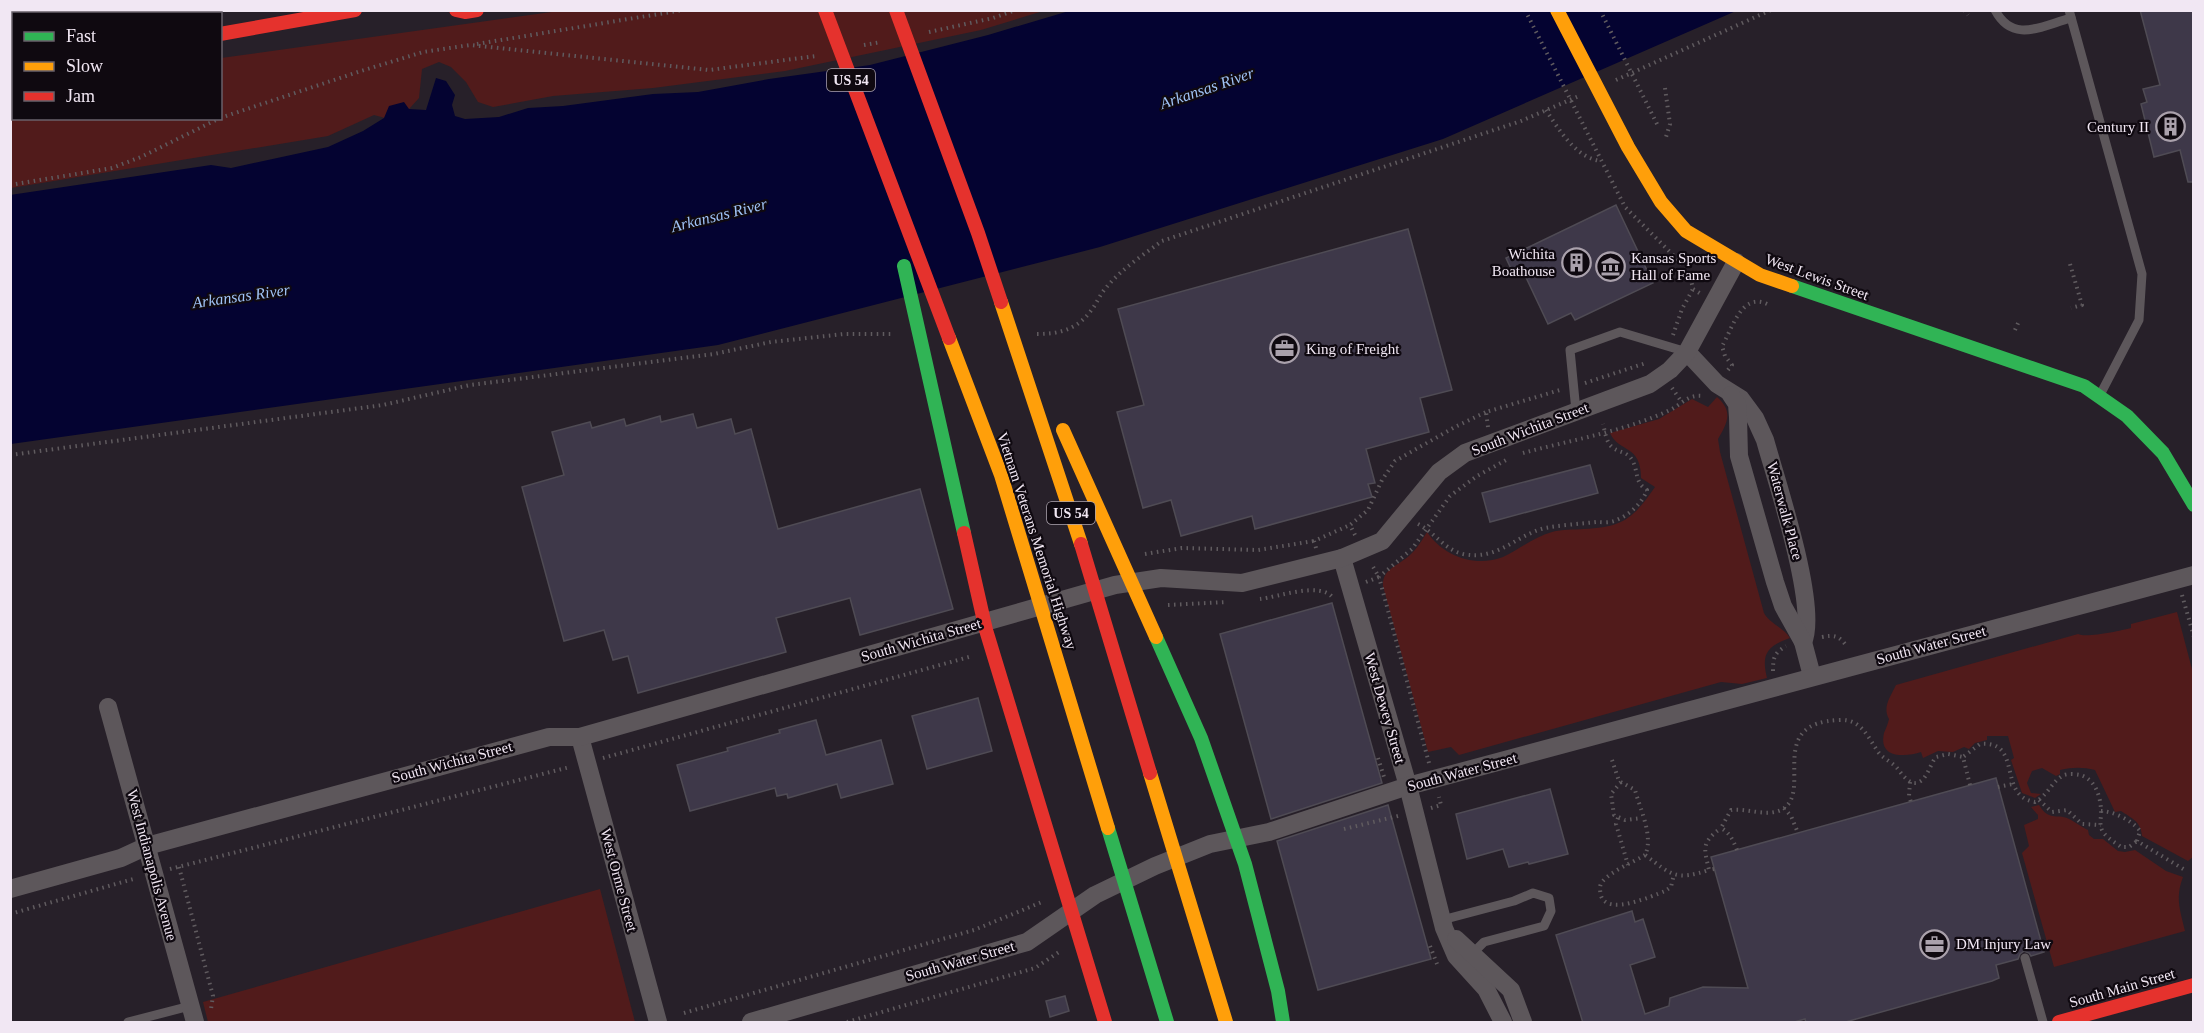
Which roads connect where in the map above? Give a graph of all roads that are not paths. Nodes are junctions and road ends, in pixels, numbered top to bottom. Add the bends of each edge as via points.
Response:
1 (355, 10) edge
2 (456, 10) edge
3 (477, 10) edge
4 (825, 10) edge
5 (896, 10) edge
6 (1557, 10) edge
7 (1995, 10) edge
8 (2070, 14) edge
9 (222, 34) edge
10 (877, 150) junction
11 (978, 233) junction
12 (1736, 262) junction
13 (1687, 352) junction
14 (1039, 374) dead end
15 (1724, 388) junction
16 (2099, 397) junction
17 (1576, 411) junction
18 (1058, 417) dead end
19 (2193, 505) edge
20 (1342, 558) junction
21 (2193, 575) edge
22 (1803, 642) junction
23 (1812, 676) junction
24 (108, 707) dead end
25 (580, 737) junction
26 (1408, 786) junction
27 (147, 846) junction
28 (10, 889) edge
29 (1443, 924) junction
30 (1472, 955) junction
31 (2025, 958) dead end
32 (2193, 985) edge
33 (198, 1015) edge
34 (128, 1023) edge
35 (658, 1023) edge
36 (751, 1023) edge
37 (1105, 1023) edge
38 (1167, 1023) edge
39 (1226, 1023) edge
40 (1283, 1023) edge
41 (1503, 1023) edge
42 (1523, 1023) edge
43 (2043, 1023) edge
44 (2059, 1023) edge

1 - 9 main road
2 - 3 main road
4 - 10 main road, Vietnam Veterans Memorial Highway / US 54
5 - 11 main road, US 54
6 - 12 main road, West Lewis Street via 1661,202 1686,231
7 - 8 lane via 2001,22 2015,30 2028,30
8 - 16 lane via 2142,274 2139,320
10 - 37 main road via 986,630
10 - 38 main road, Vietnam Veterans Memorial Highway / US 54 via 1001,475
11 - 14 main road
11 - 39 main road, US 54 via 1083,550
12 - 13 street, South Wichita Street
12 - 16 main road, West Lewis Street via 1760,275 2084,386
13 - 15 street, Waterwalk Place
13 - 17 street, South Wichita Street via 1650,384
13 - 17 lane via 1620,332 1570,350
15 - 22 street, Waterwalk Place via 1737,404 1739,456 1774,582
15 - 22 street, Waterwalk Place via 1741,399 1765,440 1803,581 1808,612
16 - 19 main road, West Lewis Street via 2127,416 2163,453
17 - 20 street, South Wichita Street via 1465,453 1440,472 1382,541
18 - 40 main road via 1201,738 1245,864
20 - 25 street, South Wichita Street via 1242,583 1161,578 1115,585
20 - 26 street, West Dewey Street
21 - 23 street, South Water Street
22 - 23 street, Waterwalk Place
23 - 26 street, South Water Street
24 - 27 street, West Indianapolis Avenue
25 - 27 street, South Wichita Street via 549,737
25 - 35 street, West Orme Street
26 - 29 street, West Dewey Street
26 - 36 street, South Water Street via 1269,832 1210,844 1155,866 1095,895 1027,942
27 - 28 street, South Wichita Street via 121,858
27 - 33 street, West Indianapolis Avenue
29 - 30 street
29 - 30 lane via 1533,893 1549,898 1551,911 1544,926 1484,942
29 - 41 street, West Dewey Street via 1456,956 1486,989
30 - 42 street via 1511,990
31 - 43 lane
32 - 44 main road, South Main Street
33 - 34 lane

